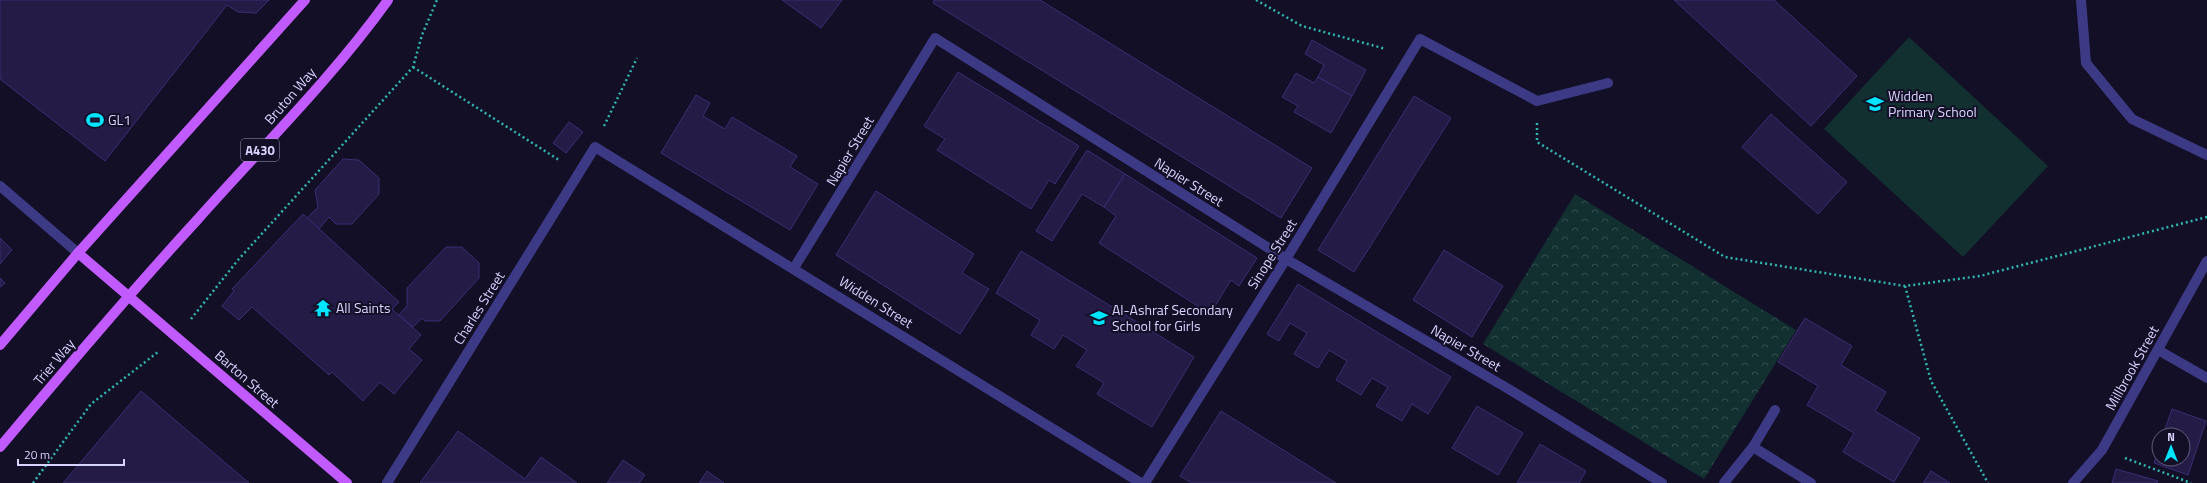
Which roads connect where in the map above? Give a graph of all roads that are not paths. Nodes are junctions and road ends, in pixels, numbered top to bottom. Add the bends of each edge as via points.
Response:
1 (305, 0) edge
2 (388, 0) edge
3 (2081, 0) edge
4 (1608, 83) dead end
5 (595, 147) joint
6 (2207, 154) edge
7 (0, 186) edge
8 (78, 253) junction
9 (1286, 259) junction
10 (2207, 261) edge
11 (794, 268) junction
12 (129, 296) junction
13 (0, 345) edge
14 (2158, 350) junction
15 (2207, 378) edge
16 (1776, 410) dead end
17 (0, 447) edge
18 (1753, 447) junction
19 (347, 483) edge
20 (387, 483) edge
21 (1141, 483) edge
22 (1145, 483) edge
23 (1662, 483) edge
24 (1724, 483) edge
25 (1812, 483) edge
26 (2073, 483) edge

1 - 8 main road
2 - 12 main road, Bruton Way / A430 via 290,117
3 - 6 street via 2086,63 2132,119
4 - 9 street, Sinope Street via 1537,101 1420,39
5 - 11 street, Widden Street
5 - 20 street, Charles Street
7 - 8 street
8 - 12 main road, Barton Street
8 - 13 main road
9 - 11 street, Napier Street via 935,38
9 - 22 street, Sinope Street
9 - 23 street, Napier Street via 1512,391
10 - 14 street, Millbrook Street
11 - 21 street, Widden Street
12 - 17 main road, Trier Way / A430
12 - 19 main road, Barton Street
14 - 15 street
14 - 26 street, Millbrook Street via 2102,450
16 - 18 street
18 - 24 street
18 - 25 street

